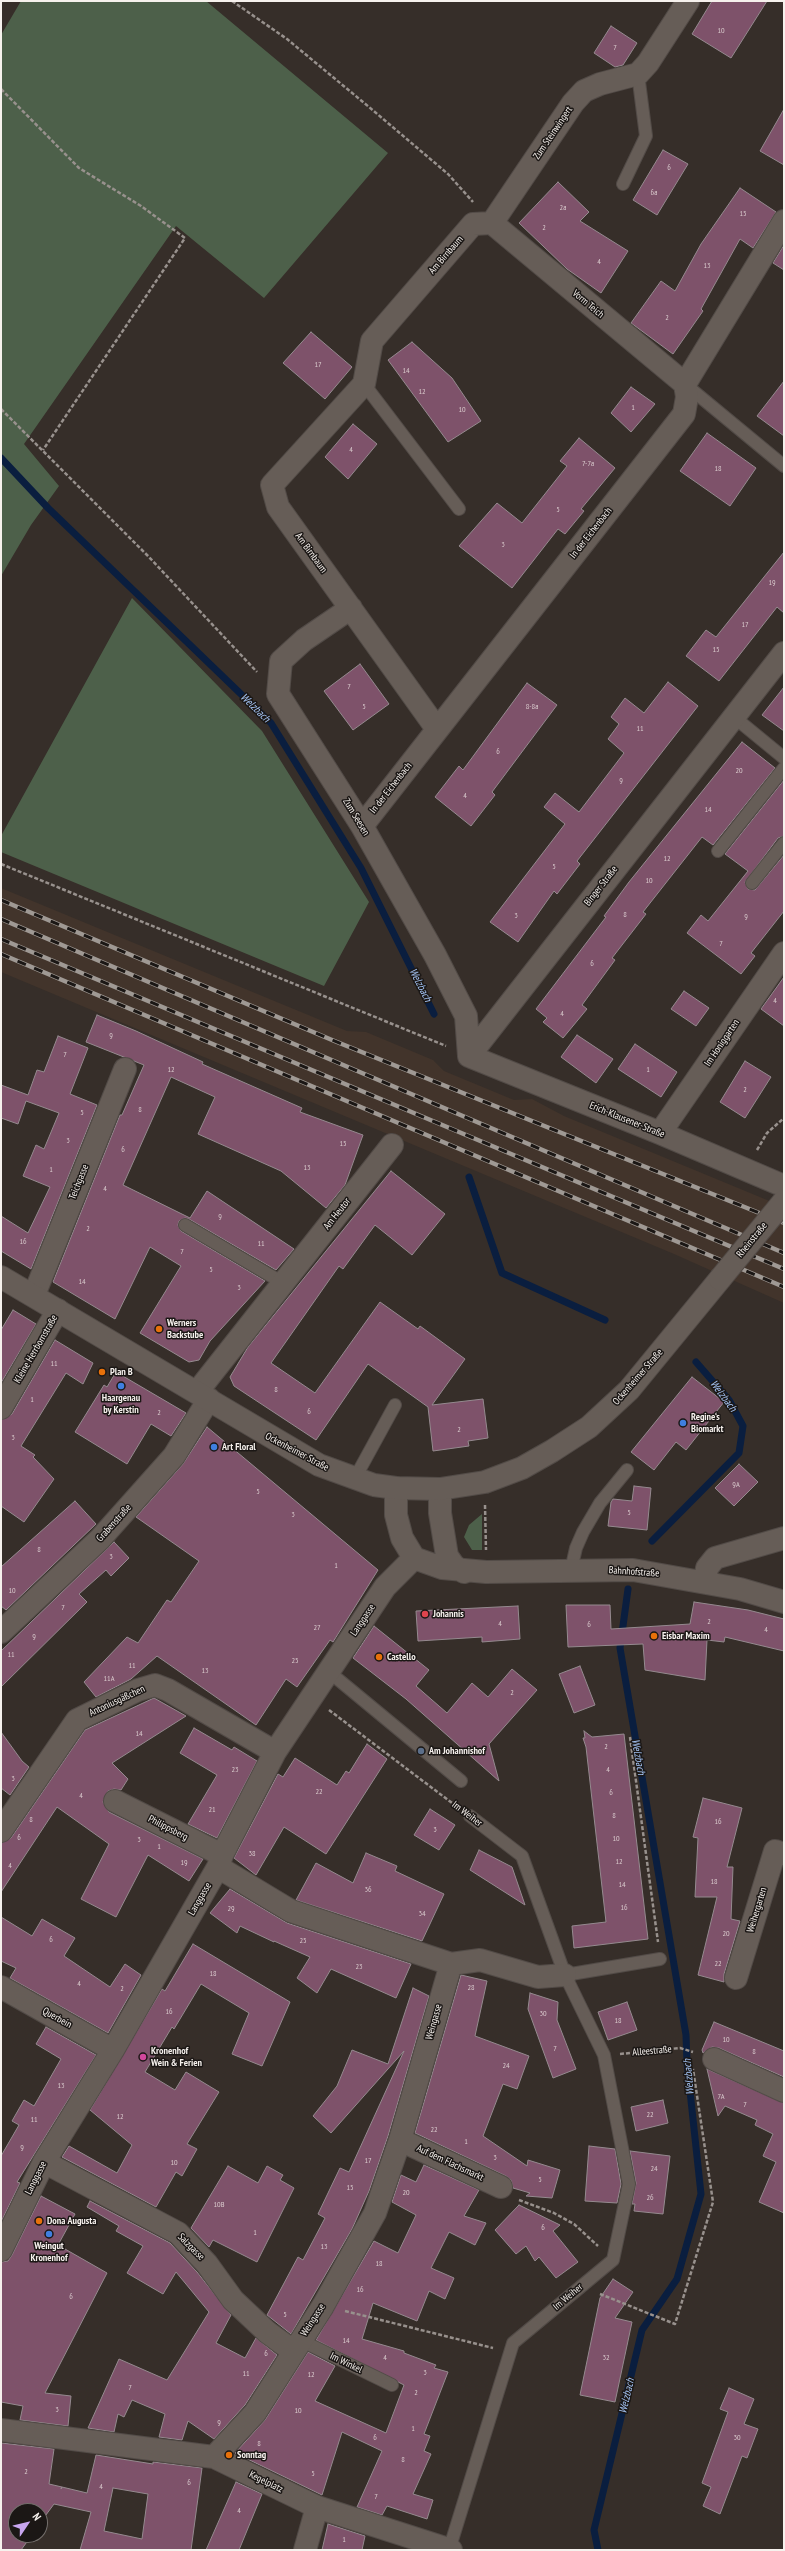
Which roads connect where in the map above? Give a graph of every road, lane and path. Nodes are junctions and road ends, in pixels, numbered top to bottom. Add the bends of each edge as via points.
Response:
1 (232, 1) edge
2 (688, 1) edge
3 (638, 74) junction
4 (1, 89) edge
5 (623, 184) dead end
6 (784, 222) edge
7 (492, 223) junction
8 (364, 384) junction
9 (685, 384) junction
10 (1, 409) edge
11 (43, 450) junction
12 (784, 466) edge
13 (459, 509) dead end
14 (351, 608) junction
15 (784, 652) edge
16 (278, 694) junction
17 (734, 717) junction
18 (437, 729) junction
19 (784, 758) edge
20 (784, 768) edge
21 (362, 826) junction
22 (784, 843) edge
23 (718, 851) dead end
24 (1, 864) edge
25 (752, 883) dead end
26 (784, 953) edge
27 (469, 1056) junction
28 (125, 1070) dead end
29 (784, 1118) edge
30 (660, 1133) junction
31 (392, 1145) dead end
32 (746, 1170) junction
33 (784, 1186) edge
34 (784, 1201) edge
35 (185, 1225) dead end
36 (1, 1277) edge
37 (720, 1279) joint
38 (283, 1283) junction
39 (34, 1295) junction
40 (58, 1310) junction
41 (203, 1395) junction
42 (395, 1405) dead end
43 (1, 1408) edge
44 (627, 1470) dead end
45 (355, 1478) junction
46 (485, 1482) junction
47 (396, 1488) junction
48 (440, 1490) junction
49 (784, 1538) edge
50 (414, 1558) junction
51 (571, 1570) junction
52 (464, 1572) junction
53 (486, 1572) junction
54 (705, 1582) junction
55 (784, 1602) edge
56 (1, 1632) edge
57 (328, 1671) junction
58 (311, 1696) junction
59 (630, 1737) dead end
60 (275, 1752) junction
61 (461, 1781) dead end
62 (115, 1800) dead end
63 (470, 1816) joint
64 (1, 1830) edge
65 (784, 1854) edge
66 (220, 1861) junction
67 (660, 1959) joint
68 (451, 1964) junction
69 (565, 1975) junction
70 (736, 1978) dead end
71 (1, 1987) edge
72 (113, 2050) junction
73 (604, 2055) junction
74 (706, 2057) joint
75 (692, 2067) dead end
76 (784, 2091) edge
77 (400, 2140) junction
78 (44, 2162) junction
79 (500, 2187) joint
80 (1, 2250) edge
81 (613, 2260) junction
82 (581, 2286) junction
83 (323, 2306) junction
84 (297, 2346) junction
85 (510, 2352) junction
86 (392, 2385) dead end
87 (1, 2430) edge
88 (214, 2457) junction
89 (317, 2507) junction
90 (384, 2528) joint
91 (305, 2550) edge
92 (450, 2550) edge

1 - 7 path via 287,39 448,174
2 - 3 street via 648,63
3 - 5 lane via 646,136
3 - 7 street, Zum Steinwingert via 584,91 573,103
4 - 11 path via 79,168 141,206 185,238
6 - 9 street
7 - 8 street, Am Birnbaum via 473,224 372,341
7 - 9 street, Vorm Teich
8 - 13 lane
8 - 14 street, Am Birnbaum via 272,485 278,507
9 - 12 lane
9 - 18 street, In der Eichenbach via 687,397 684,414
10 - 11 path
11 - 16 path via 148,556
14 - 16 street via 304,640 281,661
14 - 18 street, Am Birnbaum
15 - 17 street, Binger Straße
16 - 21 street, Zum Seesen
17 - 19 lane
17 - 27 street, Binger Straße
18 - 21 street, In der Eichenbach
20 - 23 lane
21 - 27 street, Zum Seesen via 435,955 466,1016
22 - 25 lane
24 - 27 path
26 - 30 street, Im Honiggarten
27 - 30 street, Erich-Klausener-Straße
28 - 39 street, Teichgasse
29 - 32 path via 767,1133
30 - 32 street, Erich-Klausener-Straße
31 - 38 street, Am Heutor
32 - 33 street, Erich-Klausener-Straße
34 - 37 street, Rheinstraße, bridge
35 - 38 lane
36 - 39 street, Ockenheimer Straße
37 - 46 street, Ockenheimer Straße via 629,1390 605,1413 552,1452 522,1468
38 - 41 street, Am Heutor
39 - 40 street, Ockenheimer Straße
40 - 41 street, Ockenheimer Straße
40 - 43 street, Kleine Herrbornstraße
41 - 45 street, Ockenheimer Straße via 319,1466
41 - 56 street, Grabenstraße via 174,1456 100,1539
42 - 45 lane
44 - 51 lane via 600,1503 583,1532
45 - 47 street, Ockenheimer Straße
46 - 48 street, Ockenheimer Straße
46 - 53 path
47 - 48 street, Ockenheimer Straße
47 - 50 street via 396,1515 402,1538
48 - 52 street via 440,1512 447,1556 454,1566
49 - 54 street via 715,1558 706,1568
50 - 52 street, Bahnhofstraße via 442,1568
50 - 57 street, Langgasse via 385,1587
51 - 53 street, Bahnhofstraße
51 - 54 street, Bahnhofstraße via 633,1570
52 - 53 street, Bahnhofstraße
54 - 55 street, Bahnhofstraße
57 - 58 street, Langgasse
57 - 61 lane
58 - 60 street, Langgasse
58 - 63 path, Im Weiher
59 - 67 path
60 - 64 street, Antoniusgäßchen via 155,1685 138,1690 77,1720
60 - 66 street, Langgasse
62 - 66 street, Philippsberg
63 - 69 lane, Im Weiher via 522,1856
65 - 70 street, Weihergarten via 775,1851
66 - 68 street via 291,1911
66 - 72 street, Langgasse
67 - 69 lane
68 - 69 street via 480,1960 538,1977
68 - 77 street, Weingasse
69 - 73 lane, Im Weiher
71 - 72 street, Querbein
72 - 78 street, Langgasse
73 - 74 path, Alleestraße via 680,2048
73 - 81 lane, Im Weiher via 628,2184
74 - 76 street
75 - 82 path via 713,2202 675,2324
77 - 79 street, Auf dem Flachsmarkt
77 - 83 street, Weingasse via 374,2213
78 - 80 street, Langgasse
78 - 84 street, Salzgasse via 178,2233 207,2264 233,2300 266,2332
79 - 81 path via 511,2197 554,2213 574,2224
81 - 82 lane, Im Weiher
82 - 85 lane, Im Weiher via 513,2343
83 - 84 street, Weingasse
83 - 85 path
84 - 86 lane, Im Winkel
84 - 88 street, Weingasse via 255,2413
85 - 92 lane, Im Weiher
87 - 88 street
88 - 89 street, Kegelplatz
89 - 90 street, Kegelplatz
89 - 91 street
90 - 92 street, Im Weiher

